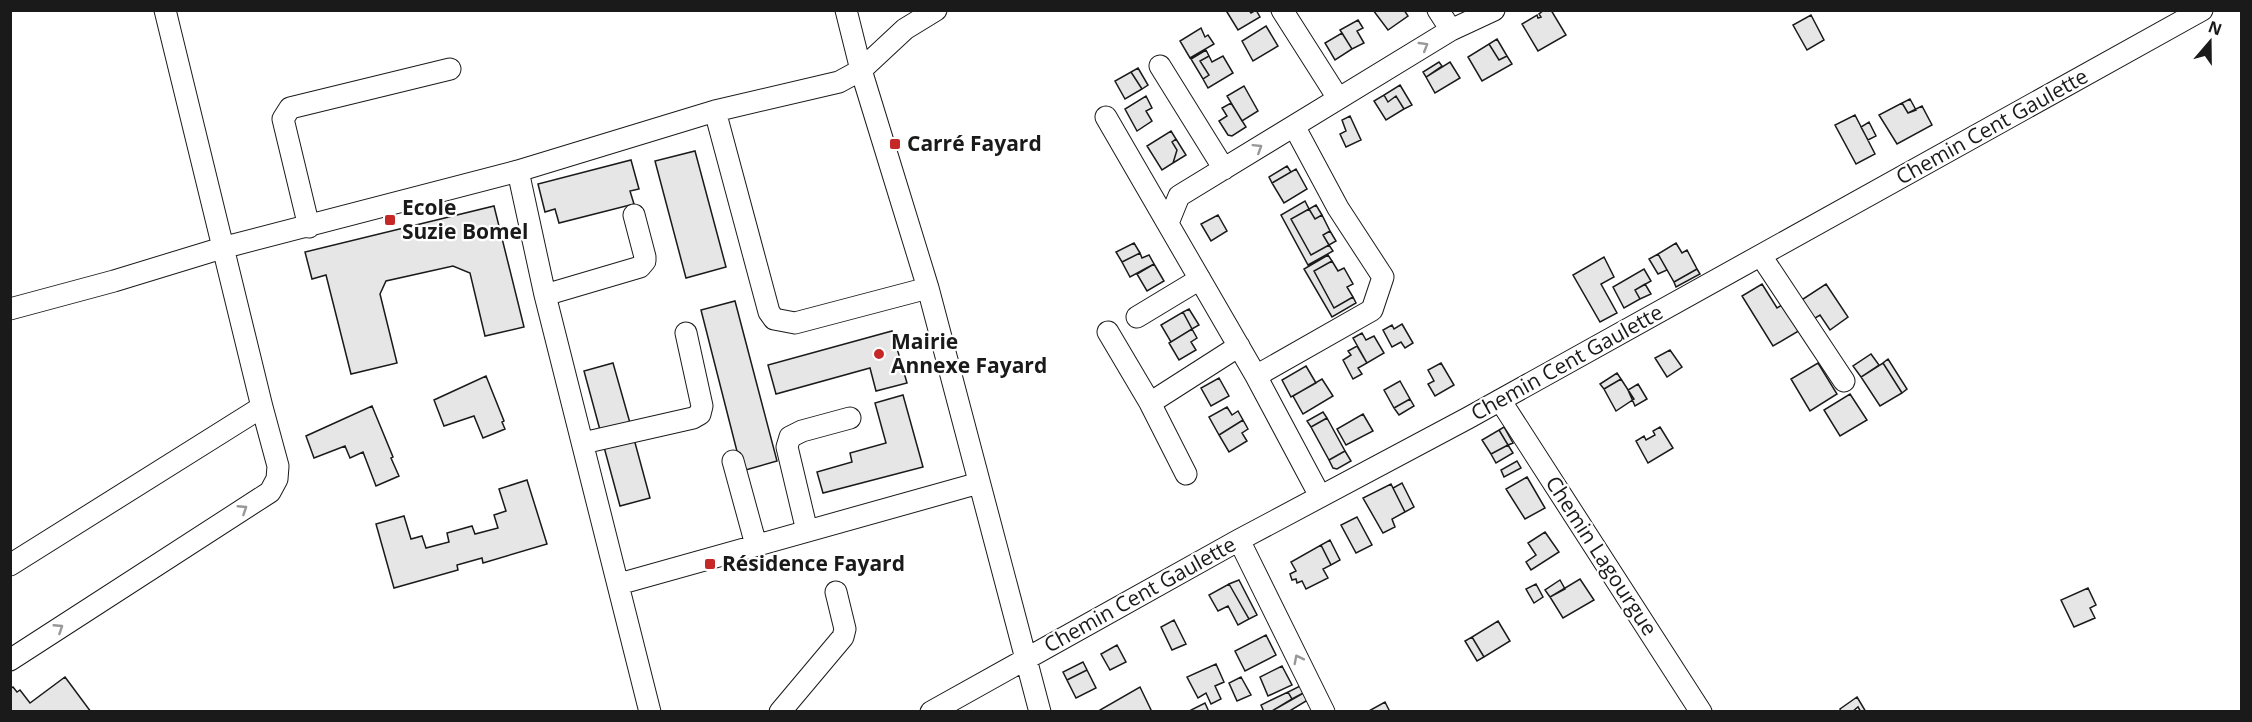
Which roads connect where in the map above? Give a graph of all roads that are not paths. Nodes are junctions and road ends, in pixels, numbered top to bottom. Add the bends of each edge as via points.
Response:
1 (165, 10) edge
2 (846, 10) edge
3 (936, 10) edge
4 (1282, 10) edge
5 (1438, 10) edge
6 (1494, 10) edge
7 (2202, 10) edge
8 (1451, 30) junction
9 (1160, 66) dead end
10 (450, 69) dead end
11 (861, 70) junction
12 (1338, 98) junction
13 (715, 111) junction
14 (1106, 117) dead end
15 (1294, 126) junction
16 (1224, 169) junction
17 (518, 171) junction
18 (634, 215) dead end
19 (1168, 223) junction
20 (309, 227) junction
21 (222, 248) junction
22 (1761, 256) junction
23 (1200, 279) junction
24 (928, 288) junction
25 (545, 295) junction
26 (10, 309) edge
27 (1137, 317) dead end
28 (1108, 332) dead end
29 (687, 333) dead end
30 (1239, 346) junction
31 (1256, 376) junction
32 (1844, 381) dead end
33 (1500, 400) junction
34 (1150, 403) junction
35 (262, 407) junction
36 (850, 418) dead end
37 (583, 443) junction
38 (733, 461) dead end
39 (1186, 474) dead end
40 (979, 483) junction
41 (1320, 496) junction
42 (807, 531) junction
43 (1239, 540) junction
44 (756, 545) junction
45 (10, 565) edge
46 (619, 584) junction
47 (836, 592) dead end
48 (1026, 658) junction
49 (10, 660) edge
50 (650, 711) edge
51 (780, 711) edge
52 (931, 711) edge
53 (1040, 711) edge
54 (1324, 711) edge
55 (1701, 711) edge

1 - 21 street
2 - 11 street
3 - 11 street via 905,29
4 - 12 street
5 - 8 street
6 - 8 street
7 - 22 street, Chemin Cent Gaulette
12 -> 8 street
9 - 16 street
10 - 20 street via 290,108 285,113 283,119
11 - 13 street via 839,82
11 - 24 street
12 - 15 street
13 - 17 street
13 - 24 street via 774,320 795,323
14 - 19 street
16 -> 15 street
15 - 31 street via 1338,208 1383,277 1372,310
16 - 19 street via 1179,196
17 - 20 street
17 - 25 street
18 - 25 street via 645,256 640,267
19 - 23 street
20 - 21 street
21 - 26 street
21 - 35 street
22 - 32 street
22 - 33 street, Chemin Cent Gaulette
23 - 27 street
23 - 30 street
24 - 40 street
25 - 37 street
28 - 34 street
29 - 37 street via 702,406 700,414
30 - 31 street
30 - 34 street
31 - 41 street
33 - 41 street, Chemin Cent Gaulette
33 - 55 street, Chemin Lagourgue
34 - 39 street
35 - 45 street
49 -> 35 street via 270,492 278,466
36 - 42 street via 790,437 787,447
37 - 46 street
38 - 44 street
40 - 42 street
40 - 48 street
41 - 43 street, Chemin Cent Gaulette
42 - 44 street
43 - 48 street, Chemin Cent Gaulette
54 -> 43 street
44 - 46 street
46 - 50 street
47 - 51 street via 845,629 843,636
48 - 52 street, Chemin Cent Gaulette
48 - 53 street

